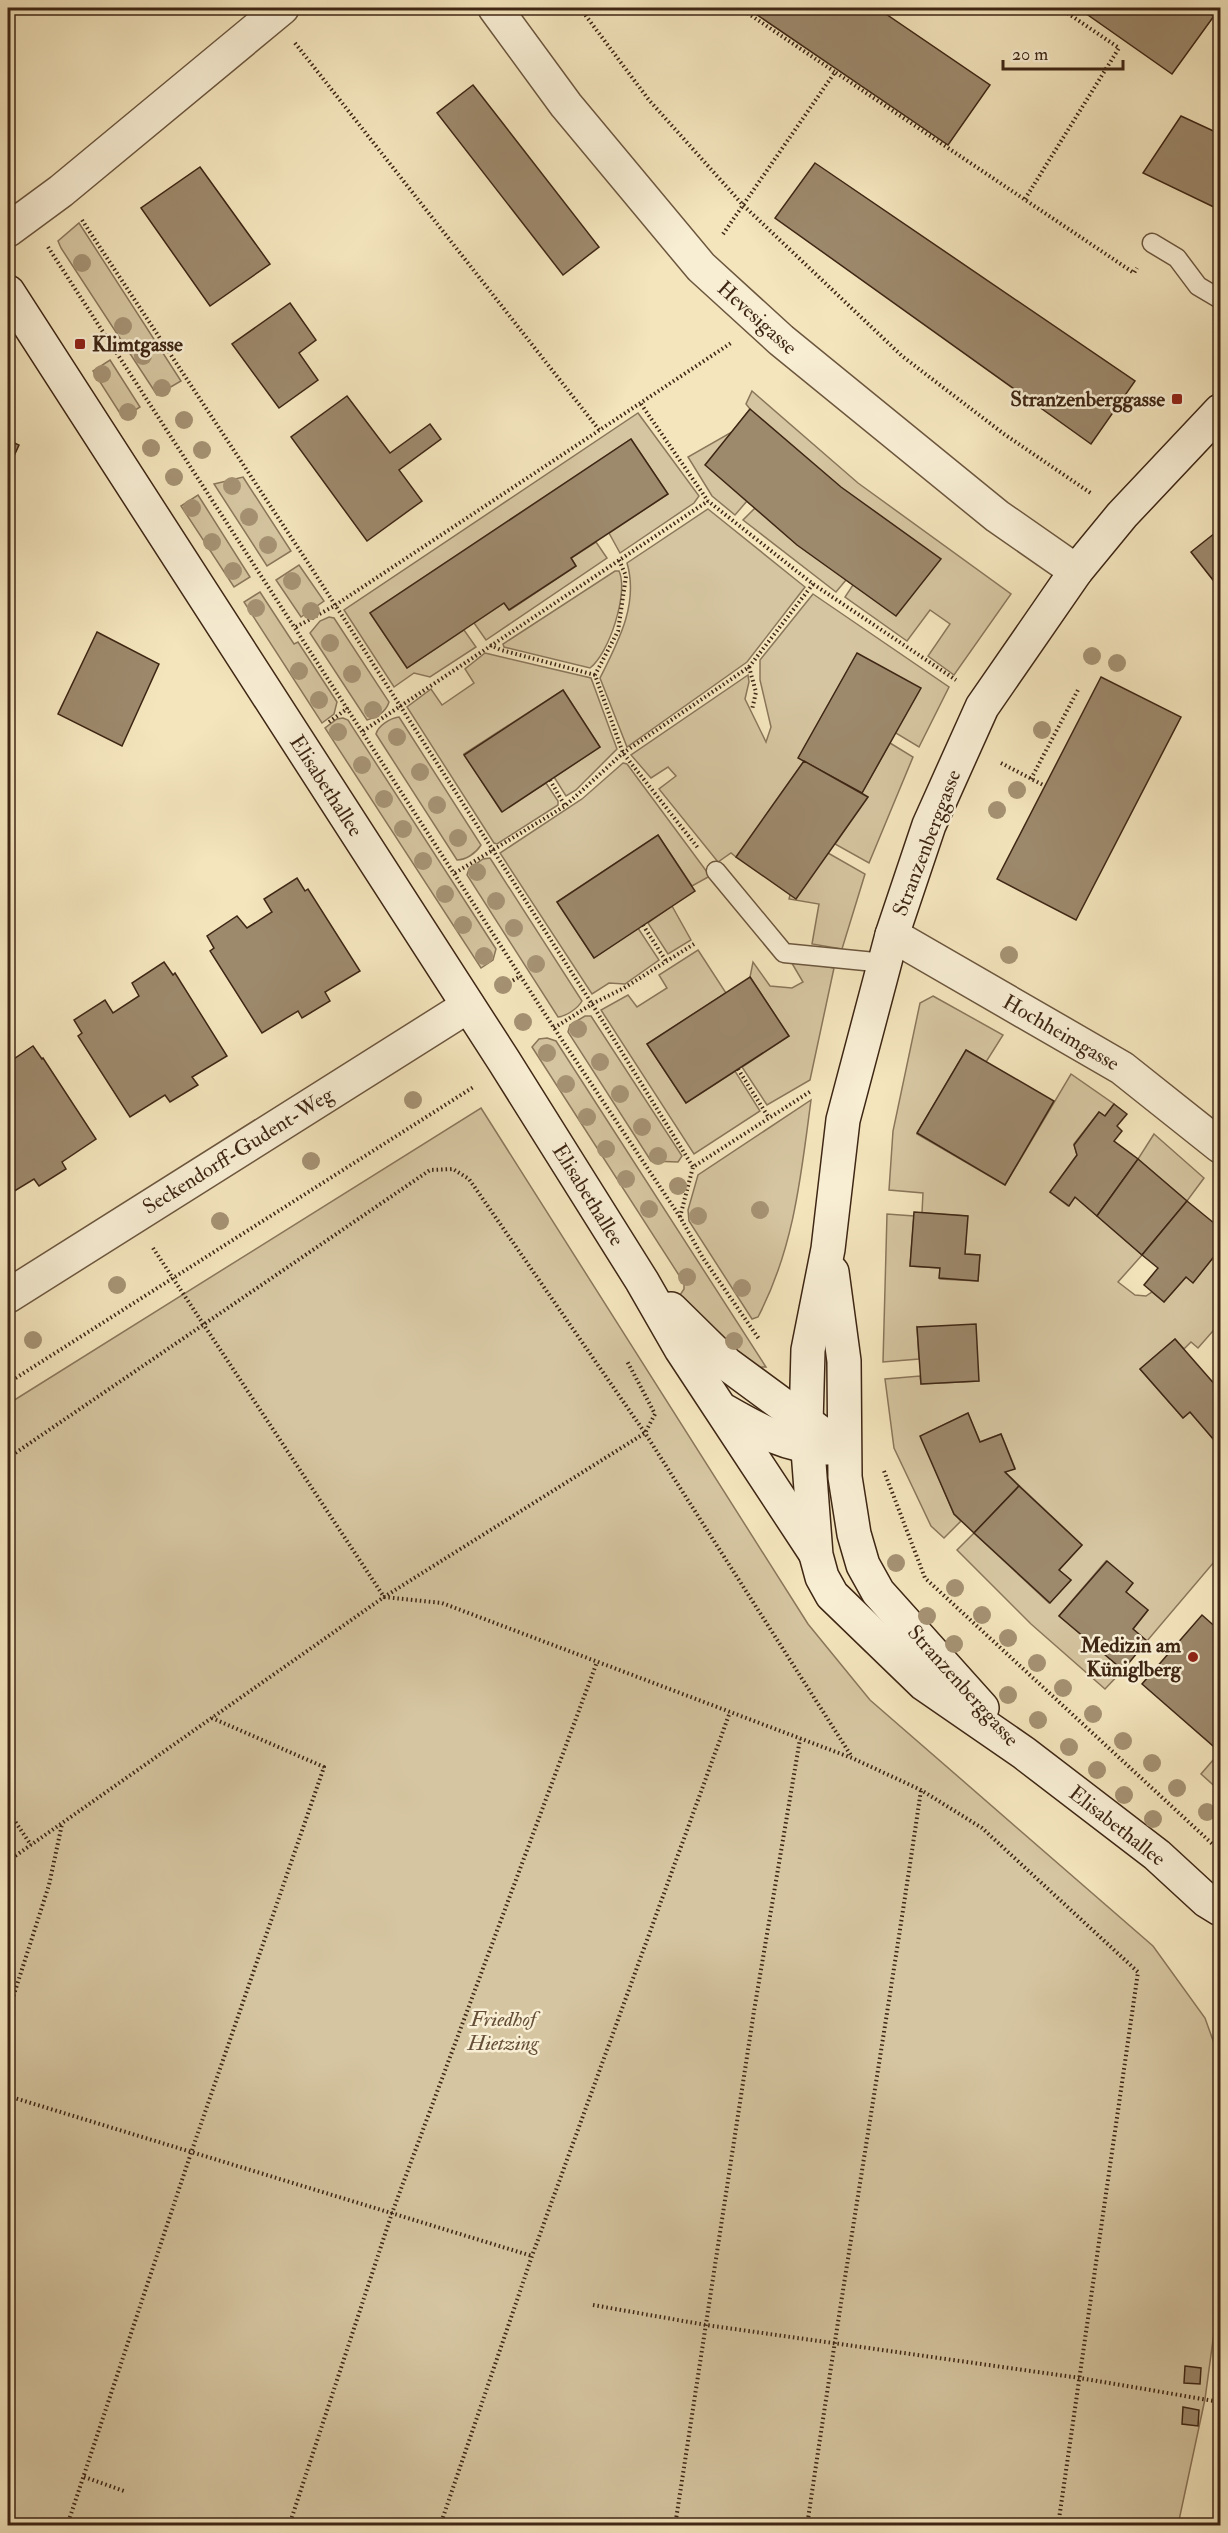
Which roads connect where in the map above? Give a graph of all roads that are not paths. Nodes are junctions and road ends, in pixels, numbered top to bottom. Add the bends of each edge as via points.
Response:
1 (282, 8) edge
2 (495, 8) edge
3 (17, 223) edge
4 (1152, 243) road end
5 (8, 292) edge
6 (1221, 299) edge
7 (1221, 411) edge
8 (1076, 571) junction
9 (716, 871) road end
10 (888, 949) junction
11 (468, 1006) junction
12 (1221, 1146) edge
13 (828, 1249) junction
14 (642, 1281) junction
15 (8, 1296) edge
16 (720, 1408) junction
17 (807, 1436) junction
18 (844, 1448) junction
19 (816, 1555) junction
20 (1024, 1754) junction
21 (1216, 1912) edge

1 - 3 street
2 - 8 street, Hevesigasse via 566,105 701,267 762,323 997,516
4 - 6 lane via 1177,258 1198,286
5 - 11 street, Elisabethallee
7 - 8 street, Stranzenberggasse via 1122,515
8 - 10 street, Stranzenberggasse via 986,701 928,825
9 - 10 lane via 784,953
10 - 12 street, Hochheimgasse via 1122,1068
10 - 13 street, Stranzenberggasse via 843,1120
11 - 14 street, Elisabethallee
11 - 15 street, Seckendorff-Gudent-Weg
13 - 17 street, Stranzenberggasse via 808,1350
13 - 18 street, Stranzenberggasse via 844,1361
14 - 16 street, Elisabethallee
14 - 17 street, Elisabethallee
16 - 17 street, Elisabethallee via 771,1437
16 - 19 street, Elisabethallee
17 - 18 street, Elisabethallee
17 - 19 street, Stranzenberggasse
18 - 20 street, Stranzenberggasse via 854,1534 863,1565 878,1592
19 - 20 street, Stranzenberggasse via 831,1595 924,1684
20 - 21 street, Elisabethallee via 1157,1855

